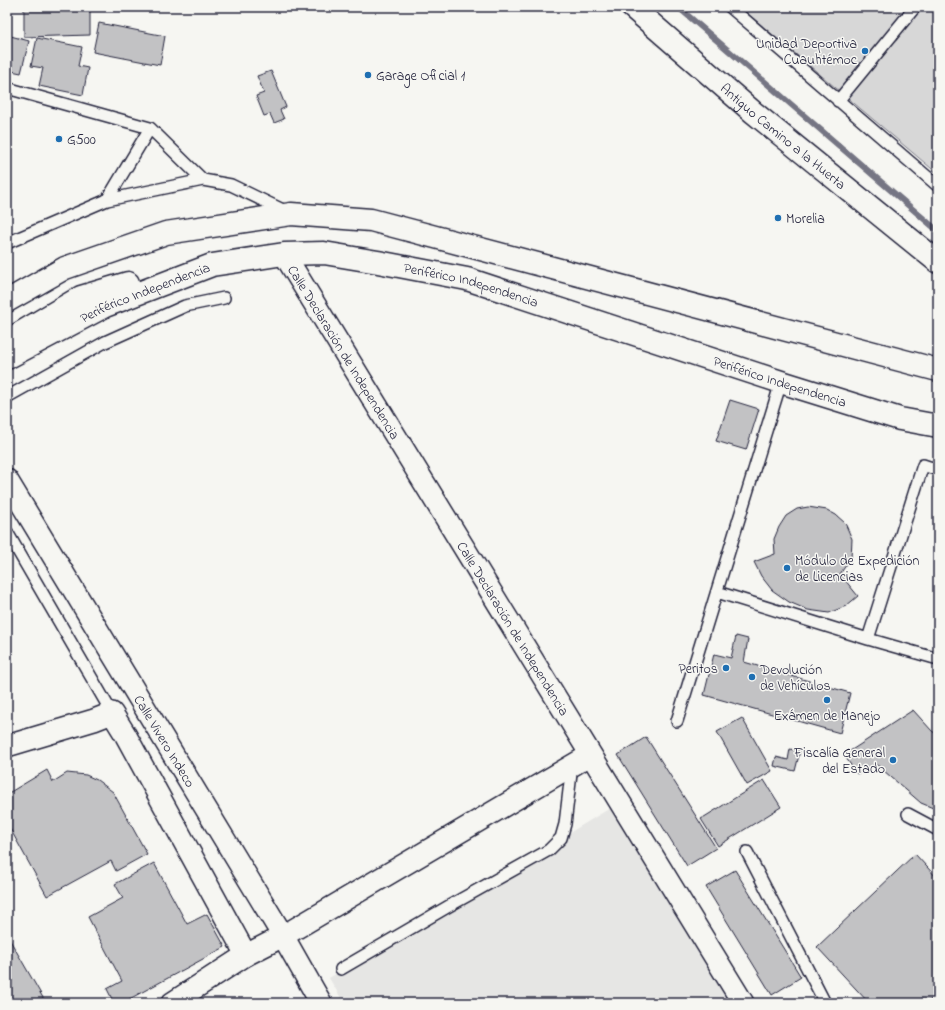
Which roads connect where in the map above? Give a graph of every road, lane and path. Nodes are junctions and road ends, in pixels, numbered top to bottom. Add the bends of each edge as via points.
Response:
1 (632, 7) edge
2 (730, 7) edge
3 (916, 7) edge
4 (7, 88) edge
5 (838, 101) junction
6 (150, 128) junction
7 (203, 180) junction
8 (938, 186) edge
9 (107, 200) junction
10 (291, 214) junction
11 (202, 228) junction
12 (7, 243) edge
13 (284, 254) junction
14 (938, 262) edge
15 (200, 270) junction
16 (224, 298) dead end
17 (7, 300) edge
18 (7, 316) edge
19 (7, 341) edge
20 (7, 358) edge
21 (936, 367) edge
22 (781, 382) junction
23 (7, 397) edge
24 (938, 426) edge
25 (938, 470) edge
26 (7, 480) edge
27 (7, 532) edge
28 (717, 592) junction
29 (868, 639) junction
30 (938, 659) edge
31 (112, 712) junction
32 (677, 722) dead end
33 (7, 746) edge
34 (590, 754) junction
35 (572, 766) junction
36 (908, 814) dead end
37 (938, 830) edge
38 (747, 852) dead end
39 (283, 936) junction
40 (246, 956) junction
41 (341, 969) dead end
42 (172, 1003) edge
43 (321, 1003) edge
44 (743, 1003) edge
45 (825, 1003) edge

1 - 14 main road, Antiguo Camino a la Huerta via 752,112
2 - 5 lane
3 - 5 lane
4 - 6 lane
5 - 8 lane
6 - 7 lane
6 - 9 lane
7 - 9 lane
7 - 10 lane via 231,184
9 - 12 lane
10 - 11 main road
10 - 21 main road via 371,220
11 - 17 main road via 166,233 65,268
11 - 18 main road via 153,251 78,275
13 - 15 main road, Periférico Independencia via 212,265
13 - 22 main road, Periférico Independencia via 324,253 467,279
13 - 34 street, Calle Declaración de Independencia
15 - 19 main road via 145,279 81,297
15 - 20 main road, Periférico Independencia via 105,306
16 - 23 lane via 185,306 105,342
22 - 24 main road, Periférico Independencia via 900,419
22 - 28 lane
25 - 29 lane via 923,465
26 - 39 street, Calle Vivero Indeco
27 - 31 lane
28 - 29 lane
28 - 32 lane
29 - 30 lane
31 - 33 street via 94,720
31 - 40 street
34 - 35 street
34 - 44 street, Calle Declaración de Independencia
35 - 39 street
35 - 41 lane via 562,838 549,850
36 - 37 lane
38 - 45 lane
39 - 40 street
39 - 43 street, Calle Vivero Indeco
40 - 42 street

